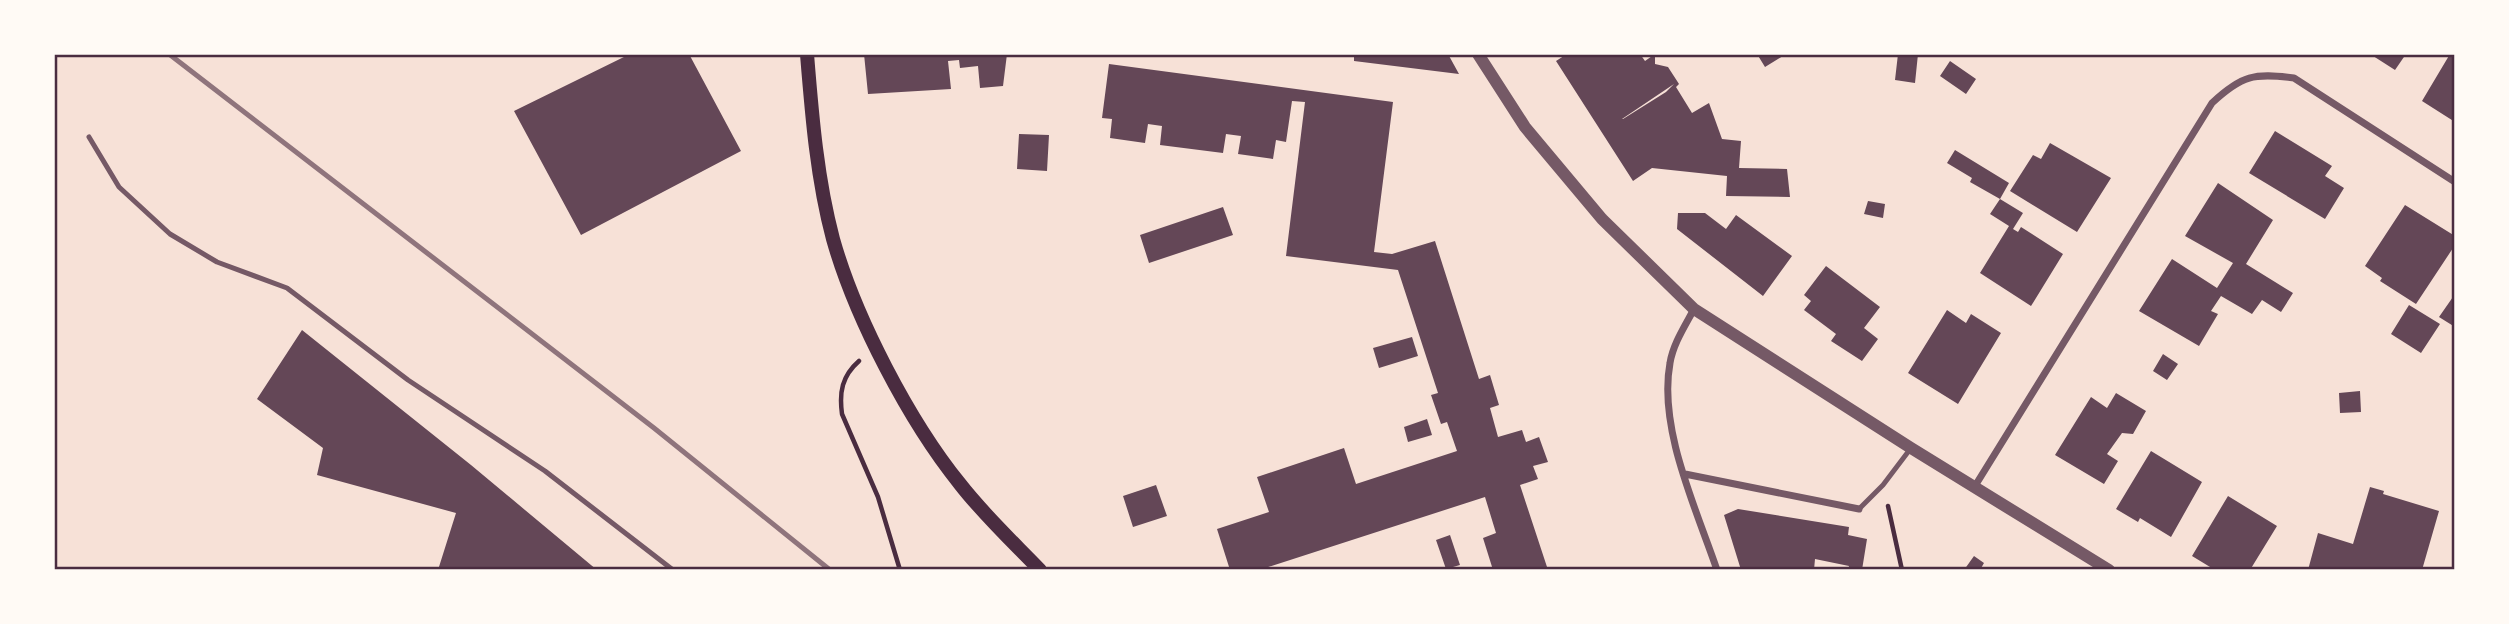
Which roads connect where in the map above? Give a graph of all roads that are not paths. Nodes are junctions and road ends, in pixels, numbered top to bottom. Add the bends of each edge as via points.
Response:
1 (807, 54) edge
2 (1479, 54) edge
3 (89, 137) dead end
4 (2455, 182) edge
5 (1694, 309) junction
6 (1911, 448) junction
7 (1685, 474) junction
8 (1975, 486) junction
9 (1859, 509) joint
10 (673, 570) edge
11 (1040, 570) edge
12 (1717, 570) edge
13 (2109, 570) edge

1 - 11 main road via 814,141 834,239 859,315 919,423 959,483
2 - 5 street via 1525,127 1602,219
3 - 10 lane via 119,187 170,234 217,262 265,278 294,294 408,380 545,471
4 - 8 street via 2294,78 2265,74 2234,82 2211,103
5 - 6 street
5 - 7 street via 1670,360 1667,382 1672,434
6 - 8 street
6 - 9 lane
7 - 9 street
7 - 12 street
8 - 13 street

